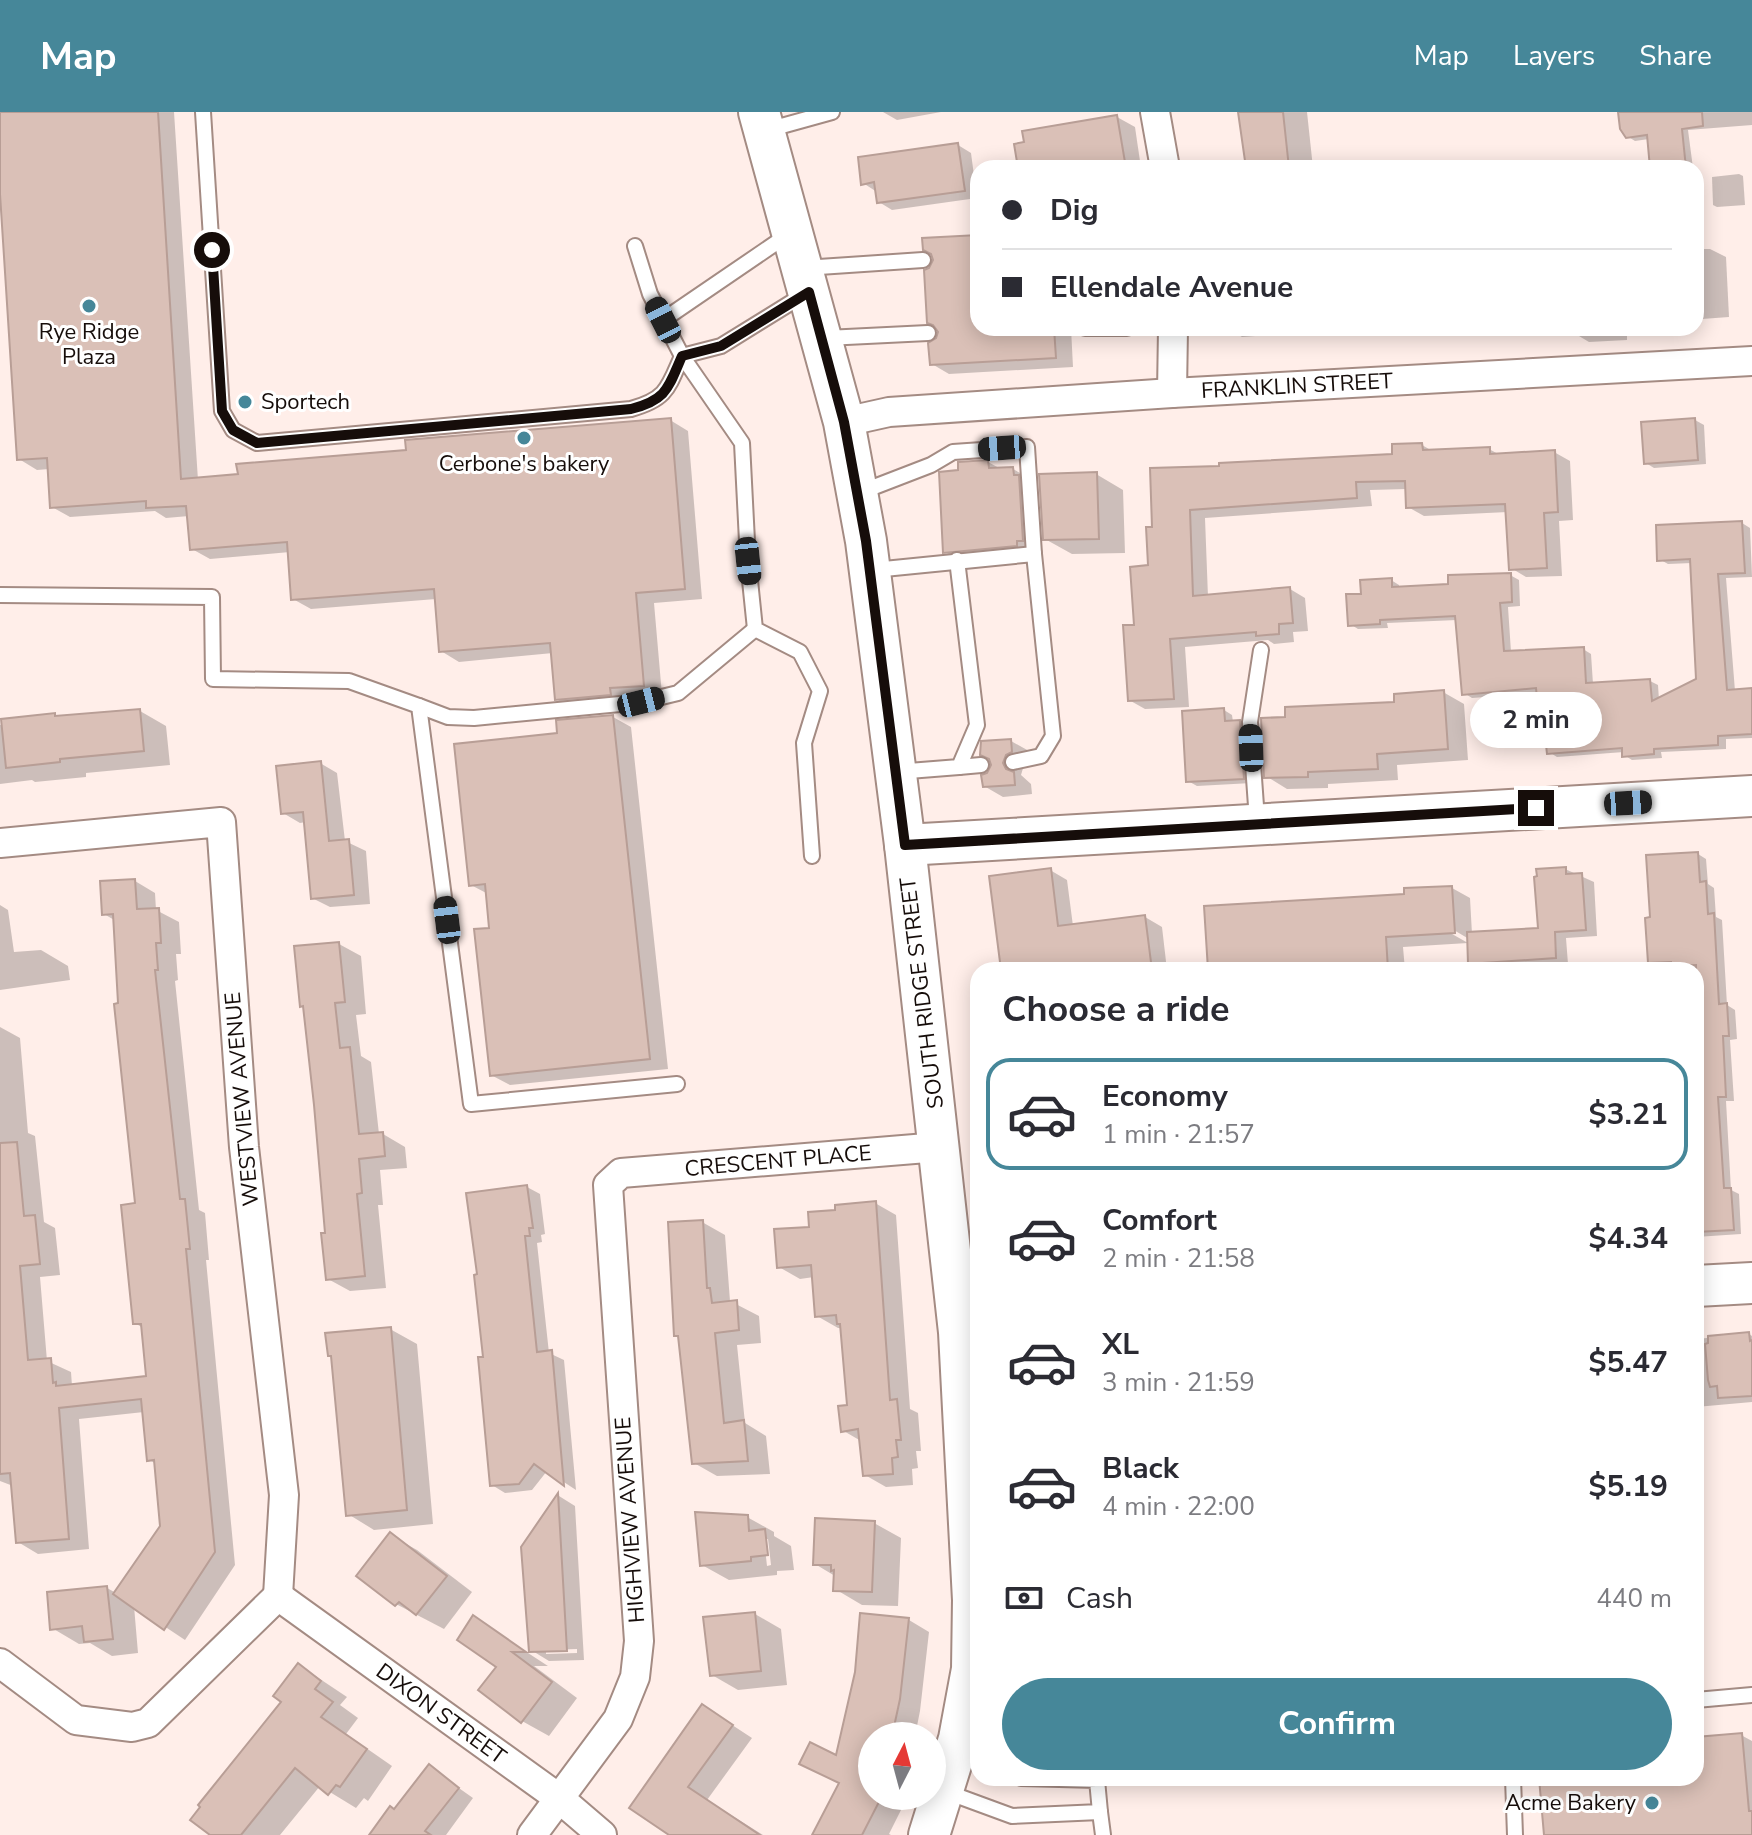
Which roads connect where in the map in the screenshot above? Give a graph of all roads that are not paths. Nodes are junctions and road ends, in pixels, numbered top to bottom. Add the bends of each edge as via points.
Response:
1 (203, 112) edge
2 (832, 112) edge
3 (1155, 112) edge
4 (762, 121) edge
5 (1164, 160) edge
6 (635, 246) dead end
7 (923, 260) dead end
8 (802, 264) junction
9 (663, 320) junction
10 (928, 333) dead end
11 (1173, 336) edge
12 (821, 338) junction
13 (682, 356) junction
14 (1752, 361) edge
15 (1172, 393) junction
16 (844, 422) junction
17 (857, 494) junction
18 (1034, 554) junction
19 (957, 560) junction
20 (869, 570) junction
21 (0, 595) edge
22 (755, 629) junction
23 (1261, 650) dead end
24 (419, 706) junction
25 (1013, 762) dead end
26 (981, 765) dead end
27 (959, 767) junction
28 (895, 772) junction
29 (1752, 796) edge
30 (1257, 825) junction
31 (0, 843) edge
32 (905, 845) junction
33 (812, 856) dead end
34 (677, 1084) dead end
35 (939, 1147) junction
36 (617, 1177) joint
37 (1752, 1283) edge
38 (1704, 1286) edge
39 (969, 1331) edge
40 (970, 1370) edge
41 (278, 1596) junction
42 (0, 1663) edge
43 (970, 1681) edge
44 (1752, 1695) edge
45 (1704, 1699) edge
46 (955, 1770) junction
47 (970, 1782) edge
48 (975, 1786) edge
49 (1103, 1786) edge
50 (1513, 1786) edge
51 (560, 1799) junction
52 (1100, 1812) junction
53 (532, 1835) edge
54 (602, 1835) edge
55 (929, 1835) edge
56 (1103, 1835) edge
57 (1515, 1835) edge

1 - 13 lane via 222,411 233,430 257,443 631,409 654,403 669,387
2 - 4 lane
3 - 5 street
4 - 8 street, SOUTH RIDGE STREET
6 - 9 lane
7 - 8 lane
8 - 9 lane
8 - 12 street, SOUTH RIDGE STREET
8 - 13 lane via 721,346
9 - 13 lane
10 - 12 lane
11 - 15 street
12 - 16 street, SOUTH RIDGE STREET
13 - 22 lane via 742,443
14 - 15 street, FRANKLIN STREET
15 - 16 street, FRANKLIN STREET via 889,412
16 - 17 street, SOUTH RIDGE STREET
17 - 18 lane via 953,452 1027,447
17 - 20 street, SOUTH RIDGE STREET
18 - 19 lane
18 - 25 lane via 1053,736 1041,756
19 - 20 lane
19 - 27 lane via 977,725
20 - 28 street, SOUTH RIDGE STREET
21 - 24 lane via 212,597 213,679 349,681
22 - 24 lane via 678,693 641,702 474,718 448,717
22 - 33 lane via 800,652 820,691 804,743
23 - 30 lane via 1250,722
24 - 34 lane via 471,1104
26 - 27 lane
27 - 28 lane
28 - 32 street, SOUTH RIDGE STREET
29 - 30 street
30 - 32 street
31 - 41 street, WESTVIEW AVENUE via 221,822 244,1147 284,1495
32 - 35 street, SOUTH RIDGE STREET
35 - 36 street, CRESCENT PLACE
35 - 39 street, SOUTH RIDGE STREET
36 - 51 street, HIGHVIEW AVENUE via 608,1185 639,1641 635,1677 618,1719
37 - 38 street
39 - 40 street, SOUTH RIDGE STREET
41 - 42 street via 148,1723 132,1727 76,1720
41 - 51 street, DIXON STREET
43 - 46 street, SOUTH RIDGE STREET
44 - 45 lane
46 - 47 lane
46 - 55 street, SOUTH RIDGE STREET
48 - 52 lane via 1012,1816
49 - 52 lane
50 - 57 lane
51 - 53 street, HIGHVIEW AVENUE
51 - 54 street, DIXON STREET
52 - 56 lane

